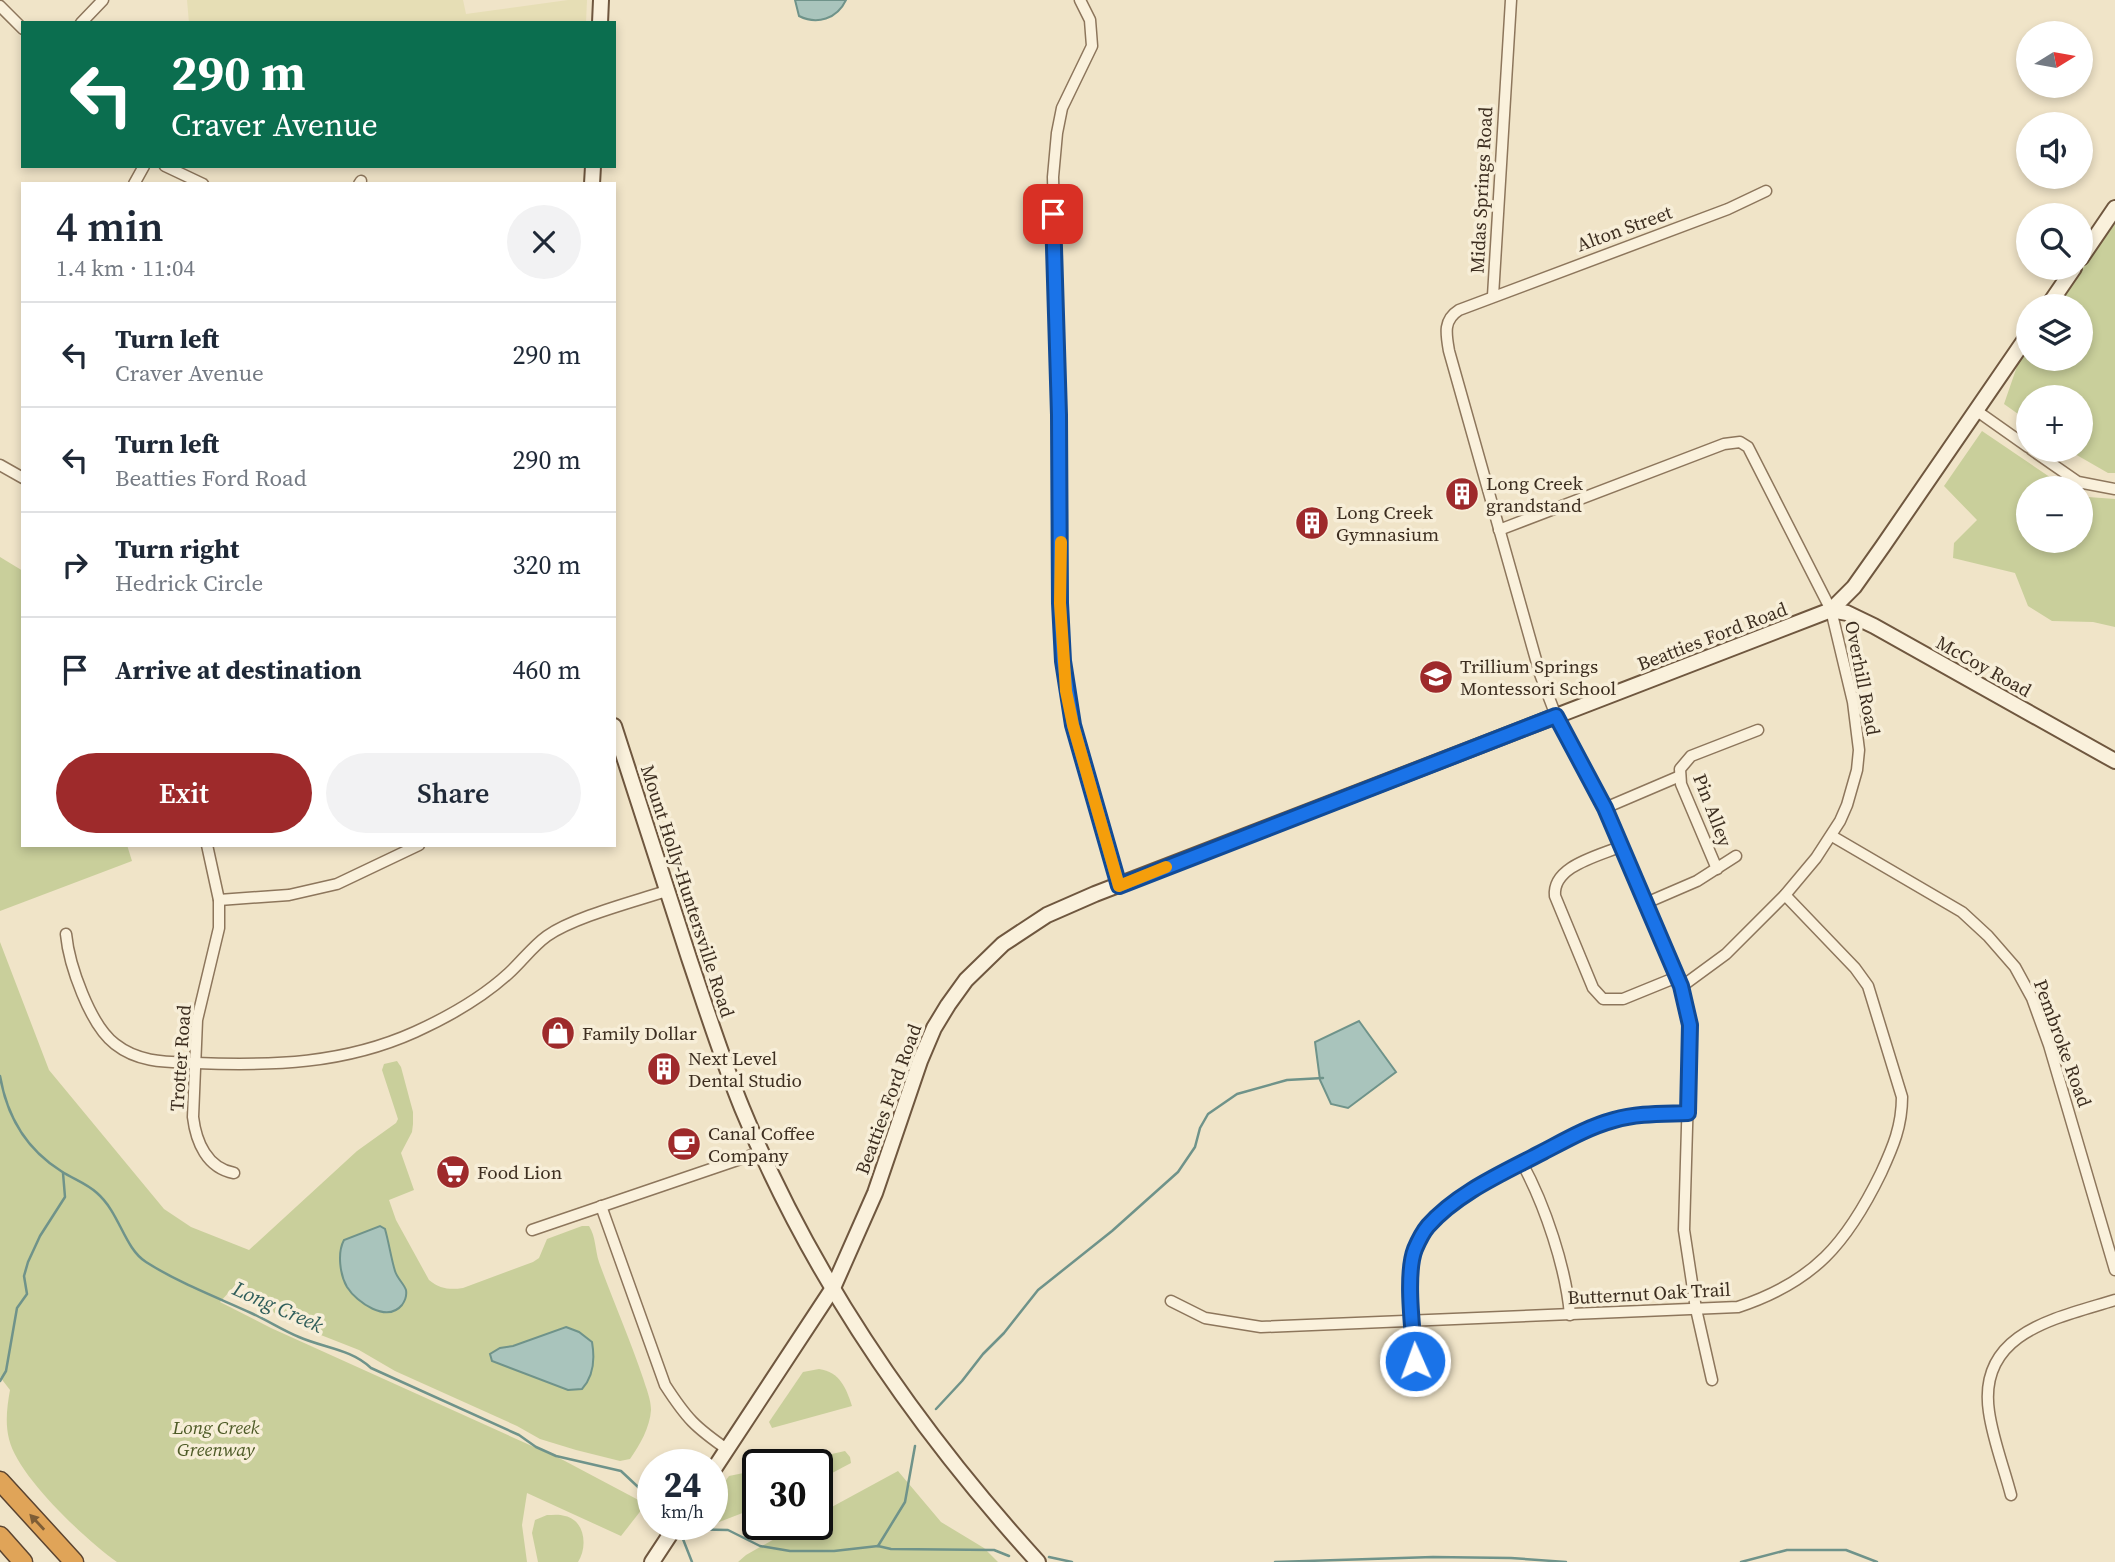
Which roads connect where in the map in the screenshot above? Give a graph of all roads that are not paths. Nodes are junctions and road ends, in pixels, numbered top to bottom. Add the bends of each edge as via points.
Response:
1 (103, 0) edge
2 (601, 0) edge
3 (1080, 0) edge
4 (1511, 0) edge
5 (0, 6) edge
6 (83, 21) edge
7 (600, 21) edge
8 (21, 27) edge
9 (169, 168) edge
10 (199, 182) edge
11 (1766, 191) dead end
12 (2115, 208) edge
13 (2093, 240) edge
14 (1493, 296) junction
15 (2016, 353) edge
16 (1977, 411) junction
17 (2016, 438) edge
18 (2050, 462) edge
19 (0, 465) edge
20 (21, 475) edge
21 (2115, 489) edge
22 (1499, 530) junction
23 (1831, 610) junction
24 (1556, 716) junction
25 (1758, 730) dead end
26 (616, 732) edge
27 (2115, 761) edge
28 (1680, 776) junction
29 (1605, 808) junction
30 (1832, 836) junction
31 (1622, 846) junction
32 (207, 847) edge
33 (415, 847) edge
34 (1736, 856) dead end
35 (1717, 869) junction
36 (1119, 886) junction
37 (666, 891) junction
38 (1784, 895) junction
39 (219, 900) junction
40 (1646, 903) junction
41 (66, 934) dead end
42 (1679, 982) junction
43 (195, 1063) junction
44 (1688, 1113) junction
45 (761, 1152) junction
46 (1522, 1163) junction
47 (234, 1173) dead end
48 (601, 1206) junction
49 (532, 1230) dead end
50 (2115, 1269) edge
51 (833, 1288) junction
52 (2115, 1300) edge
53 (1171, 1301) dead end
54 (1696, 1309) junction
55 (1570, 1315) junction
56 (1413, 1320) junction
57 (1712, 1380) dead end
58 (1416, 1382) dead end
59 (727, 1449) edge
60 (728, 1450) edge
61 (0, 1482) edge
62 (2011, 1495) dead end
63 (0, 1536) edge
64 (666, 1540) edge
65 (654, 1558) edge
66 (23, 1562) edge
67 (74, 1562) edge
68 (1038, 1562) edge

1 - 6 street
2 - 7 main road
3 - 36 street via 1093,39 1062,108 1053,177 1060,603 1073,725
4 - 14 street, Midas Springs Road
5 - 8 street
9 - 10 street
11 - 14 street, Alton Street
12 - 13 main road
14 - 22 street, Midas Springs Road via 1455,312 1446,327
15 - 16 main road, Beatties Ford Road
16 - 17 street
16 - 23 main road, Beatties Ford Road via 1854,587
18 - 21 street via 2078,482
19 - 20 street
22 - 23 street, Overhill Road via 1724,444 1745,443
22 - 24 street, Midas Springs Road
23 - 24 main road, Beatties Ford Road
23 - 27 main road, McCoy Road via 1874,626
23 - 30 street, Overhill Road via 1853,702 1859,750 1854,783
24 - 29 street, Midas Springs Road
24 - 36 main road, Beatties Ford Road
25 - 28 street, Pin Alley via 1691,756 1683,763
26 - 37 main road, Mount Holly-Huntersville Road
28 - 29 street
28 - 35 street, Pin Alley
29 - 31 street, Midas Springs Road
30 - 38 street, Overhill Road
30 - 50 street, Pembroke Road via 1962,912 2014,967 2032,998 2049,1045
31 - 40 street, Midas Springs Road
31 - 42 street, Overhill Road via 1568,869 1554,885 1593,988 1604,999 1623,999
32 - 39 street, Trotter Road
33 - 39 street via 337,884 289,895
34 - 35 street
35 - 40 street
36 - 51 main road, Beatties Ford Road via 1054,912 1020,932 984,961 948,1005 924,1050 874,1193
37 - 43 street via 556,930 489,990 386,1044 297,1063
37 - 45 main road, Mount Holly-Huntersville Road via 723,1060
38 - 42 street, Overhill Road via 1726,954
38 - 54 street, Butternut Oak Trail via 1868,986 1902,1097 1902,1116 1897,1139 1861,1214 1832,1251 1765,1298 1738,1307
39 - 43 street, Trotter Road via 219,928 198,1020
40 - 42 street, Midas Springs Road
41 - 43 street via 84,993 108,1039 155,1062
42 - 44 street, Midas Springs Road via 1690,1025
43 - 47 street, Trotter Road via 193,1117 198,1140 210,1160
44 - 46 street via 1615,1119
44 - 54 street, Midas Springs Road via 1684,1230
45 - 48 street
45 - 51 main road, Mount Holly-Huntersville Road
46 - 55 street via 1537,1193 1566,1282
46 - 56 street via 1454,1203 1427,1227 1414,1252
48 - 49 street
48 - 59 street via 665,1385 693,1425
51 - 60 main road, Beatties Ford Road
51 - 68 main road, Mount Holly-Huntersville Road via 936,1442
52 - 62 street via 2039,1325 2015,1339 2000,1355 1989,1386 1989,1410
53 - 56 street, Butternut Oak Trail via 1205,1318 1261,1328
54 - 55 street, Butternut Oak Trail
54 - 57 street, Midas Springs Road
55 - 56 street, Butternut Oak Trail
56 - 58 street
67 -> 61 highway
63 - 66 highway
64 - 65 main road

